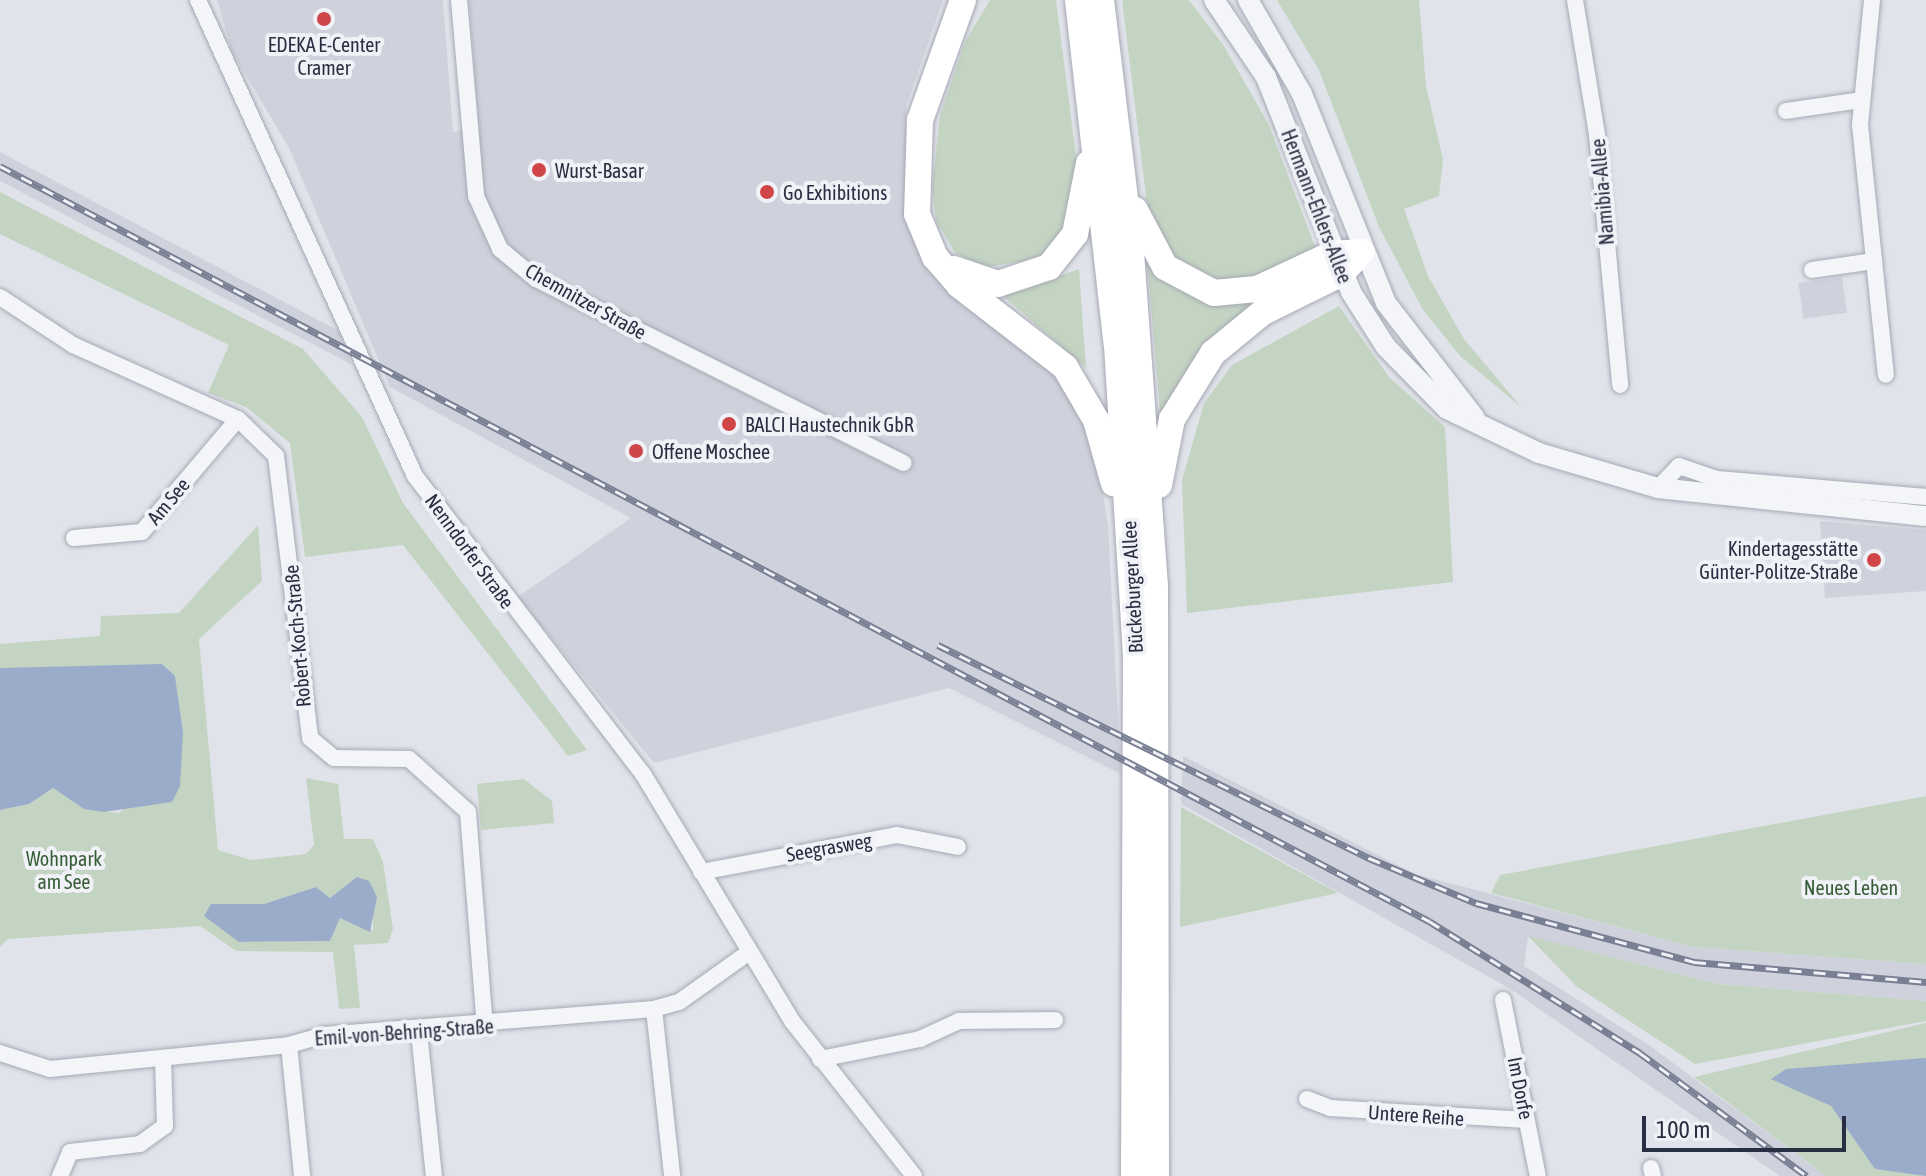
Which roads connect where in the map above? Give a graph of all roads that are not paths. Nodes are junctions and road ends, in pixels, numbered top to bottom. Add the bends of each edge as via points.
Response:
1 (198, 0) edge
2 (459, 0) edge
3 (963, 0) edge
4 (1078, 0) edge
5 (1101, 0) edge
6 (1214, 0) edge
7 (1248, 0) edge
8 (1575, 0) edge
9 (1872, 0) edge
10 (1861, 100) junction
11 (1786, 111) dead end
12 (1107, 128) junction
13 (1361, 252) junction
14 (935, 257) junction
15 (1874, 261) junction
16 (1337, 264) junction
17 (1812, 270) dead end
18 (0, 297) edge
19 (1886, 375) dead end
20 (1620, 385) dead end
21 (1475, 418) junction
22 (238, 419) junction
23 (904, 463) dead end
24 (1658, 488) junction
25 (1926, 497) edge
26 (1926, 516) edge
27 (74, 538) dead end
28 (1131, 564) junction
29 (1155, 586) junction
30 (958, 847) dead end
31 (701, 872) junction
32 (749, 952) junction
33 (1503, 1000) dead end
34 (654, 1009) junction
35 (1055, 1020) dead end
36 (485, 1026) junction
37 (419, 1032) junction
38 (289, 1045) junction
39 (0, 1053) edge
40 (163, 1058) junction
41 (820, 1059) junction
42 (1307, 1099) dead end
43 (1527, 1120) junction
44 (60, 1176) edge
45 (302, 1176) edge
46 (434, 1176) edge
47 (672, 1176) edge
48 (914, 1176) edge
49 (1134, 1176) edge
50 (1156, 1176) edge
51 (1538, 1176) edge

1 - 31 street, Nenndorfer Straße via 415,476 643,774
2 - 23 street, Chemnitzer Straße via 476,196 500,249 536,279
3 - 14 highway via 920,120 917,214
4 - 12 highway, Bückeburger Allee
5 - 12 highway, Bückeburger Allee
6 - 16 street, Hermann-Ehlers-Allee via 1266,77
7 - 13 street via 1302,94
8 - 20 street, Namibia-Allee via 1597,135
9 - 10 street
10 - 11 street
10 - 15 street
12 - 14 highway via 1075,234 1049,267 998,284
12 - 16 highway via 1153,253 1189,285 1242,293
12 - 28 highway, Bückeburger Allee
12 - 29 highway, Bückeburger Allee
13 - 16 highway
13 - 21 street via 1386,303
14 - 28 highway via 959,285 1065,367 1105,441
15 - 17 street
15 - 19 street
16 - 21 street, Hermann-Ehlers-Allee via 1405,370 1447,409
16 - 29 highway via 1245,325 1213,353 1184,394 1160,469
18 - 22 street, Robert-Koch-Straße via 73,345
21 - 24 street, Hermann-Ehlers-Allee via 1539,453
22 - 27 street, Am See via 142,532
22 - 36 street, Robert-Koch-Straße via 256,431 281,472 310,738 334,758 409,759 468,812
24 - 25 street via 1679,466 1717,479
24 - 26 street, Hermann-Ehlers-Allee
28 - 49 highway, Bückeburger Allee via 1139,807
29 - 50 highway, Bückeburger Allee
30 - 31 street, Seegrasweg via 897,835
31 - 32 street, Nenndorfer Straße
32 - 34 street, Emil-von-Behring-Straße via 679,1002
32 - 41 street, Nenndorfer Straße
33 - 43 street, Im Dorfe
34 - 36 street, Emil-von-Behring-Straße
34 - 47 street
35 - 41 street via 959,1021 920,1039
36 - 37 street, Emil-von-Behring-Straße
37 - 38 street, Emil-von-Behring-Straße via 324,1035
37 - 46 street
38 - 40 street, Emil-von-Behring-Straße
38 - 45 street
39 - 40 street, Emil-von-Behring-Straße via 50,1069
40 - 44 street via 165,1126 140,1144 70,1152
41 - 48 street, Nenndorfer Straße
42 - 43 street, Untere Reihe via 1330,1108
43 - 51 street, Im Dorfe

